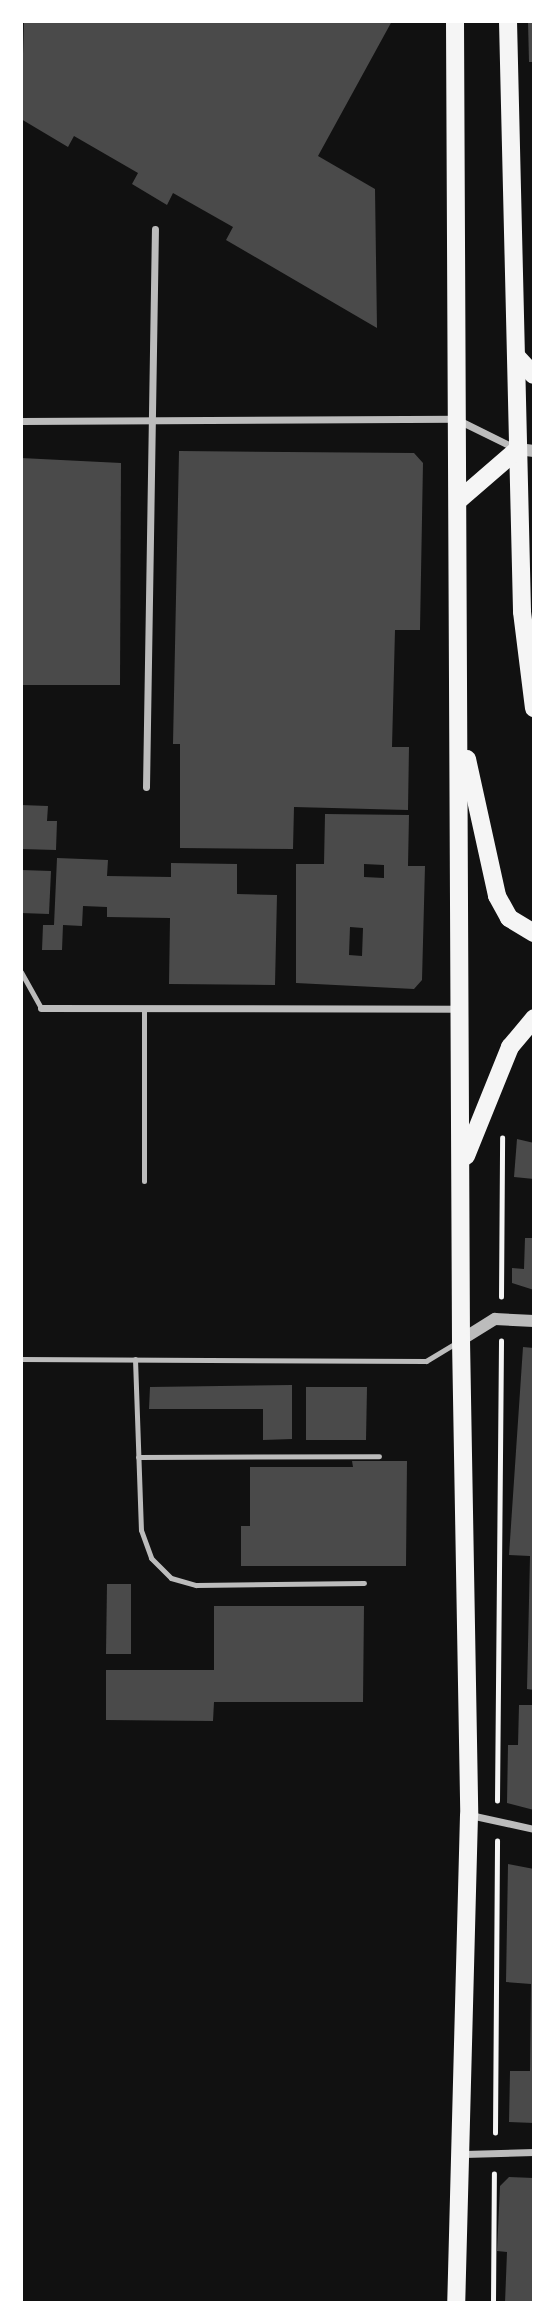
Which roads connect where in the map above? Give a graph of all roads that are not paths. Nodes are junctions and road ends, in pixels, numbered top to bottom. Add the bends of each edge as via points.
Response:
1 (455, 21) edge
2 (508, 21) edge
3 (155, 229) dead end
4 (516, 356) junction
5 (534, 375) edge
6 (152, 419) junction
7 (456, 419) junction
8 (21, 421) edge
9 (526, 450) edge
10 (459, 500) junction
11 (534, 592) edge
12 (522, 612) junction
13 (534, 708) edge
14 (459, 722) junction
15 (146, 787) dead end
16 (534, 933) edge
17 (21, 972) edge
18 (41, 1008) joint
19 (145, 1008) junction
20 (460, 1009) junction
21 (534, 1018) edge
22 (462, 1166) junction
23 (144, 1181) dead end
24 (534, 1321) edge
25 (461, 1340) junction
26 (21, 1359) edge
27 (135, 1359) junction
28 (379, 1456) dead end
29 (138, 1457) junction
30 (364, 1583) dead end
31 (469, 1815) junction
32 (534, 1829) edge
33 (534, 2152) edge
34 (464, 2154) junction
35 (456, 2303) edge

1 - 7 main road
2 - 4 main road
3 - 6 street
4 - 5 main road
4 - 9 main road
6 - 7 street
6 - 8 street
6 - 15 street
7 - 9 street
7 - 10 main road
9 - 10 main road
9 - 12 main road
10 - 14 main road
11 - 12 main road
12 - 13 main road
14 - 16 main road via 497,896 509,918
14 - 20 main road
17 - 18 lane
18 - 19 street
19 - 20 street
19 - 23 lane
20 - 22 main road
21 - 22 main road via 510,1047
22 - 25 main road
24 - 25 street via 501,1318
25 - 27 lane via 426,1361
25 - 31 main road
26 - 27 lane
27 - 29 lane
28 - 29 lane
29 - 30 lane via 141,1530 151,1558 171,1578 196,1585
31 - 32 street
31 - 34 main road
33 - 34 street
34 - 35 main road

